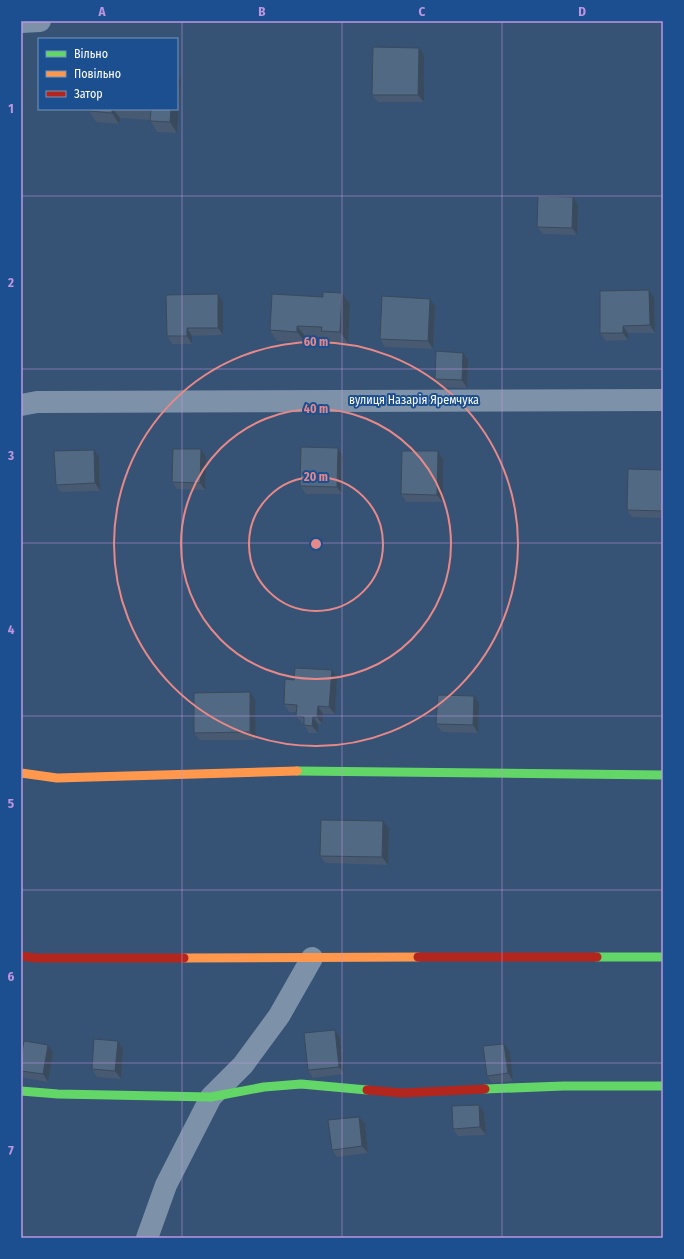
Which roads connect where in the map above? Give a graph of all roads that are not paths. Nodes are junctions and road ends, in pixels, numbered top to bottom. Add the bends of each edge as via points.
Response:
1 (40, 21) edge
2 (21, 22) edge
3 (663, 400) edge
4 (21, 405) edge
5 (21, 774) edge
6 (663, 775) edge
7 (21, 956) edge
8 (663, 956) edge
9 (312, 958) junction
10 (663, 1086) edge
11 (21, 1091) edge
12 (211, 1097) junction
13 (147, 1238) edge

1 - 2 street
3 - 4 street, вулиця Назарія Яремчука via 37,402
5 - 6 street via 56,778 316,770
7 - 9 street
8 - 9 street
9 - 12 street via 279,1016 243,1065
10 - 12 street via 564,1086 403,1092 301,1084 264,1087
11 - 12 street
12 - 13 street via 166,1184

